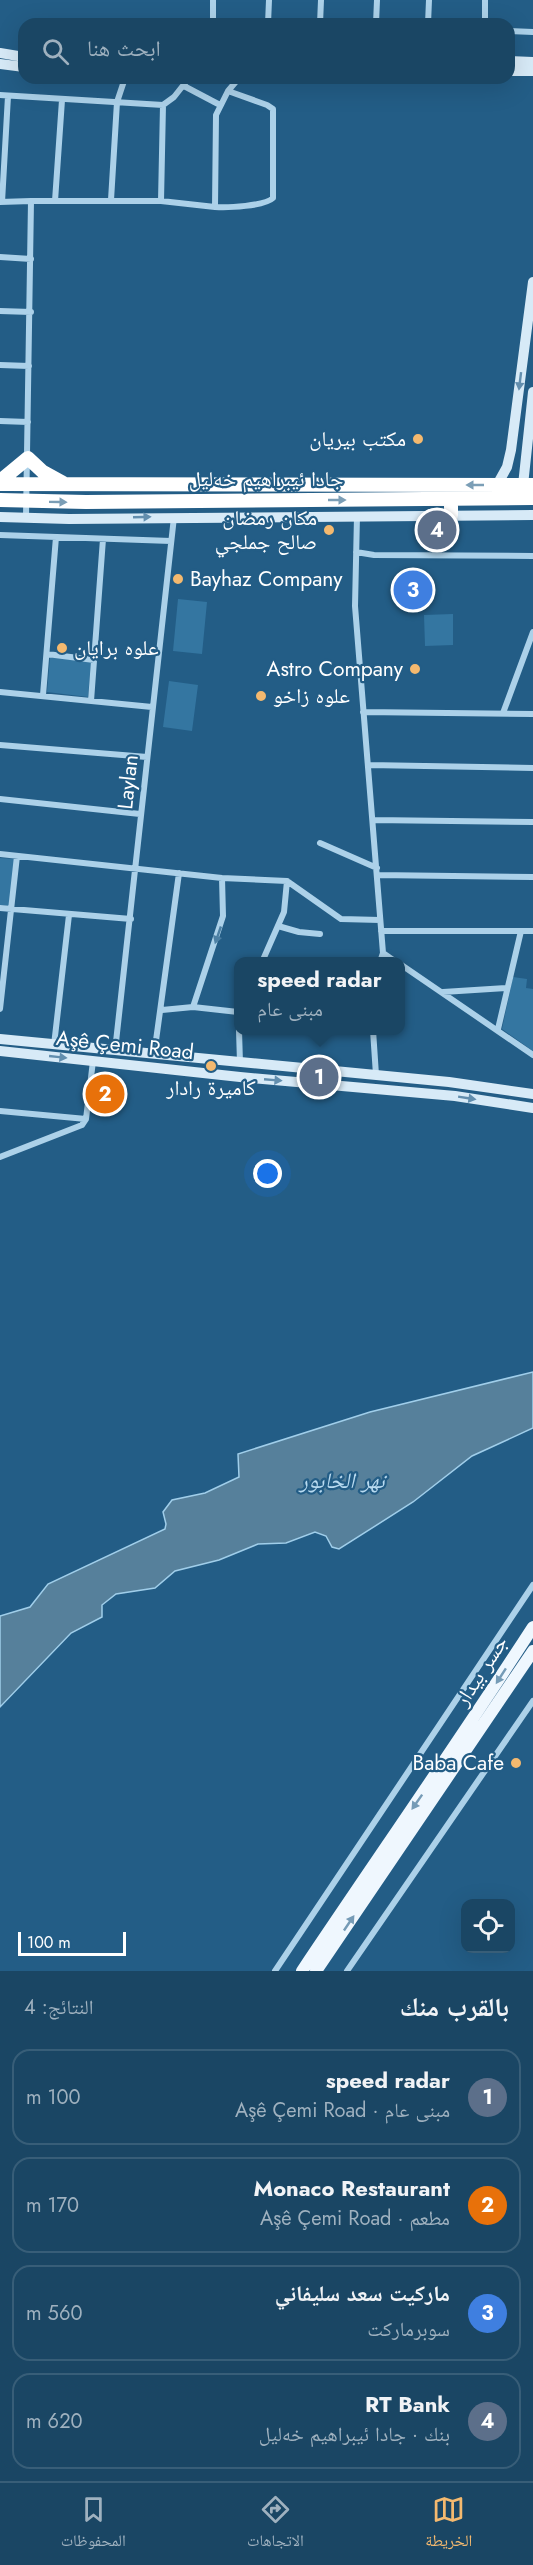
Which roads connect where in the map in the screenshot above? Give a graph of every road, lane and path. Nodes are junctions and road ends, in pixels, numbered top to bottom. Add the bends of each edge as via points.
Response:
1 (213, 0) edge
2 (269, 0) edge
3 (321, 0) edge
4 (376, 0) edge
5 (429, 0) edge
6 (485, 0) edge
7 (211, 18) edge
8 (268, 18) edge
9 (320, 18) edge
10 (376, 18) edge
11 (428, 18) edge
12 (485, 18) edge
13 (515, 31) edge
14 (533, 32) edge
15 (0, 53) edge
16 (18, 56) edge
17 (515, 61) edge
18 (533, 62) edge
19 (0, 64) edge
20 (18, 66) edge
21 (515, 71) edge
22 (533, 71) edge
23 (123, 84) edge
24 (234, 84) edge
25 (184, 86) joint
26 (228, 91) junction
27 (0, 95) edge
28 (8, 96) junction
29 (62, 100) junction
30 (117, 102) junction
31 (163, 105) junction
32 (220, 105) junction
33 (111, 200) junction
34 (31, 201) junction
35 (55, 201) junction
36 (161, 201) junction
37 (1, 202) edge
38 (215, 207) junction
39 (0, 257) edge
40 (31, 259) junction
41 (533, 282) edge
42 (0, 311) edge
43 (31, 312) junction
44 (0, 365) edge
45 (29, 366) junction
46 (533, 392) edge
47 (0, 421) edge
48 (28, 422) junction
49 (28, 458) junction
50 (0, 482) edge
51 (27, 484) junction
52 (64, 484) junction
53 (497, 485) junction
54 (528, 485) edge
55 (533, 498) edge
56 (0, 500) edge
57 (451, 500) junction
58 (27, 501) junction
59 (357, 515) junction
60 (451, 515) junction
61 (533, 515) edge
62 (174, 516) junction
63 (0, 517) edge
64 (26, 518) junction
65 (0, 535) edge
66 (56, 537) junction
67 (104, 539) junction
68 (171, 541) junction
69 (356, 552) junction
70 (533, 556) edge
71 (533, 632) edge
72 (46, 654) junction
73 (523, 659) junction
74 (533, 659) edge
75 (94, 660) junction
76 (0, 692) edge
77 (43, 695) junction
78 (91, 701) junction
79 (152, 707) junction
80 (363, 712) junction
81 (502, 713) junction
82 (533, 714) edge
83 (0, 745) edge
84 (147, 757) junction
85 (369, 765) junction
86 (533, 768) edge
87 (0, 799) edge
88 (140, 814) junction
89 (373, 820) junction
90 (533, 822) edge
91 (320, 843) dead end
92 (0, 854) edge
93 (17, 856) junction
94 (137, 869) junction
95 (377, 871) junction
96 (179, 873) junction
97 (533, 877) edge
98 (222, 878) junction
99 (287, 881) junction
100 (0, 908) edge
101 (13, 909) junction
102 (69, 915) junction
103 (131, 919) junction
104 (380, 920) junction
105 (278, 926) junction
106 (381, 931) junction
107 (521, 931) junction
108 (533, 931) edge
109 (320, 934) dead end
110 (383, 953) junction
111 (264, 957) edge
112 (382, 957) edge
113 (389, 957) edge
114 (405, 967) edge
115 (506, 988) junction
116 (442, 992) junction
117 (193, 1007) junction
118 (0, 1009) edge
119 (162, 1010) junction
120 (234, 1012) edge
121 (498, 1029) junction
122 (239, 1035) edge
123 (373, 1035) edge
124 (0, 1039) edge
125 (54, 1046) junction
126 (0, 1051) edge
127 (115, 1051) junction
128 (154, 1055) junction
129 (533, 1055) edge
130 (93, 1061) junction
131 (240, 1063) junction
132 (376, 1075) junction
133 (533, 1095) edge
134 (533, 1108) edge
135 (0, 1111) edge
136 (86, 1119) junction
137 (0, 1157) edge
138 (533, 1585) edge
139 (533, 1627) edge
140 (533, 1651) edge
141 (533, 1701) edge
142 (467, 1740) junction
143 (275, 1971) edge
144 (302, 1971) edge
145 (316, 1971) edge
146 (347, 1971) edge

1 - 7 street
2 - 8 street
3 - 9 street
4 - 10 street
5 - 11 street
6 - 12 street
13 - 14 street
15 - 16 main road
17 - 18 main road
19 - 20 main road
21 - 22 main road
23 - 30 street
24 - 26 street
25 - 31 street
25 - 32 street
26 - 32 street
26 - 38 street via 273,110 273,198 266,203
27 - 28 street
28 - 29 street
28 - 37 street
29 - 30 street
29 - 35 street
30 - 31 street
30 - 33 street
31 - 36 street
32 - 38 street via 216,115
33 - 35 street
33 - 36 street
34 - 35 street
34 - 37 street
34 - 40 street
36 - 38 street
39 - 40 street
40 - 43 street
41 -> 53 main road via 511,450
42 - 43 street
43 - 45 street
44 - 45 street
45 - 48 street
46 - 54 main road
47 - 48 street
48 - 49 street
49 - 50 highway
49 - 51 street
49 - 52 highway
50 - 51 highway, جادا ئیبراهیم خەلیل
51 - 52 highway, جادا ئیبراهیم خەلیل
51 - 58 street
53 -> 52 highway, جادا ئیبراهیم خەلیل
53 - 54 highway, جادا ئیبراهیم خەلیل
55 - 57 highway, جادا ئیبراهیم خەلیل
56 - 58 highway, جادا ئیبراهیم خەلیل
58 -> 57 highway, جادا ئیبراهیم خەلیل
57 - 60 highway
58 - 64 street
59 - 60 main road, جادا ئیبراهیم خەلیل
59 - 62 main road, جادا ئیبراهیم خەلیل
59 - 69 street
60 - 61 main road, جادا ئیبراهیم خەلیل
64 -> 62 main road, جادا ئیبراهیم خەلیل
62 - 68 street, Laylan
63 - 64 main road, جادا ئیبراهیم خەلیل
65 - 66 street
66 - 67 street
66 - 72 street
67 - 68 street
67 - 75 street
68 - 79 street, Laylan
69 - 70 street
69 - 80 street via 355,606
71 - 73 street
72 - 75 street
72 - 77 street
73 - 74 street
73 - 81 street
75 - 78 street
76 - 77 street
77 - 78 street
78 - 79 street
79 - 84 street, Laylan
80 - 81 street
80 - 85 street
81 - 82 street
83 - 84 street
84 - 88 street, Laylan
85 - 86 street
85 - 89 street
87 - 88 street
88 - 94 street, Laylan
89 - 90 street
89 - 95 street
91 - 95 street
92 - 93 street
93 - 94 street
93 - 101 street
94 - 96 street
94 - 103 street, Laylan
95 - 97 street
95 - 104 street
96 - 98 street
96 - 119 street
98 - 99 street
98 -> 117 street via 223,916
99 - 104 street via 341,919
99 - 105 street via 284,912
100 - 101 street
101 - 102 street
101 - 118 street
102 - 103 street
102 - 125 street
103 - 127 street, Laylan
104 - 106 street
105 - 109 street
105 - 111 street
106 - 107 street
106 - 110 street
107 - 108 street
107 - 115 street
110 - 112 street
110 - 113 street
114 - 116 street
115 - 116 street
115 - 121 street
116 - 121 street
117 - 119 street
117 - 120 street
119 - 128 street
121 - 129 street
122 - 131 street
123 - 132 street
124 - 125 main road, Aşê Çemi Road
125 - 127 main road, Aşê Çemi Road
126 -> 130 main road, Aşê Çemi Road
127 - 128 main road, Aşê Çemi Road
128 - 131 main road, Aşê Çemi Road
130 -> 134 main road, Aşê Çemi Road via 455,1096
130 - 136 street
131 - 132 main road, Aşê Çemi Road
132 - 133 main road, Aşê Çemi Road
135 - 136 street
136 - 137 street via 76,1129
138 - 143 street
139 -> 142 main road, جسر بيدار
140 - 142 main road, جسر بيدار
141 - 146 street
142 -> 144 main road via 386,1845
145 -> 142 main road

